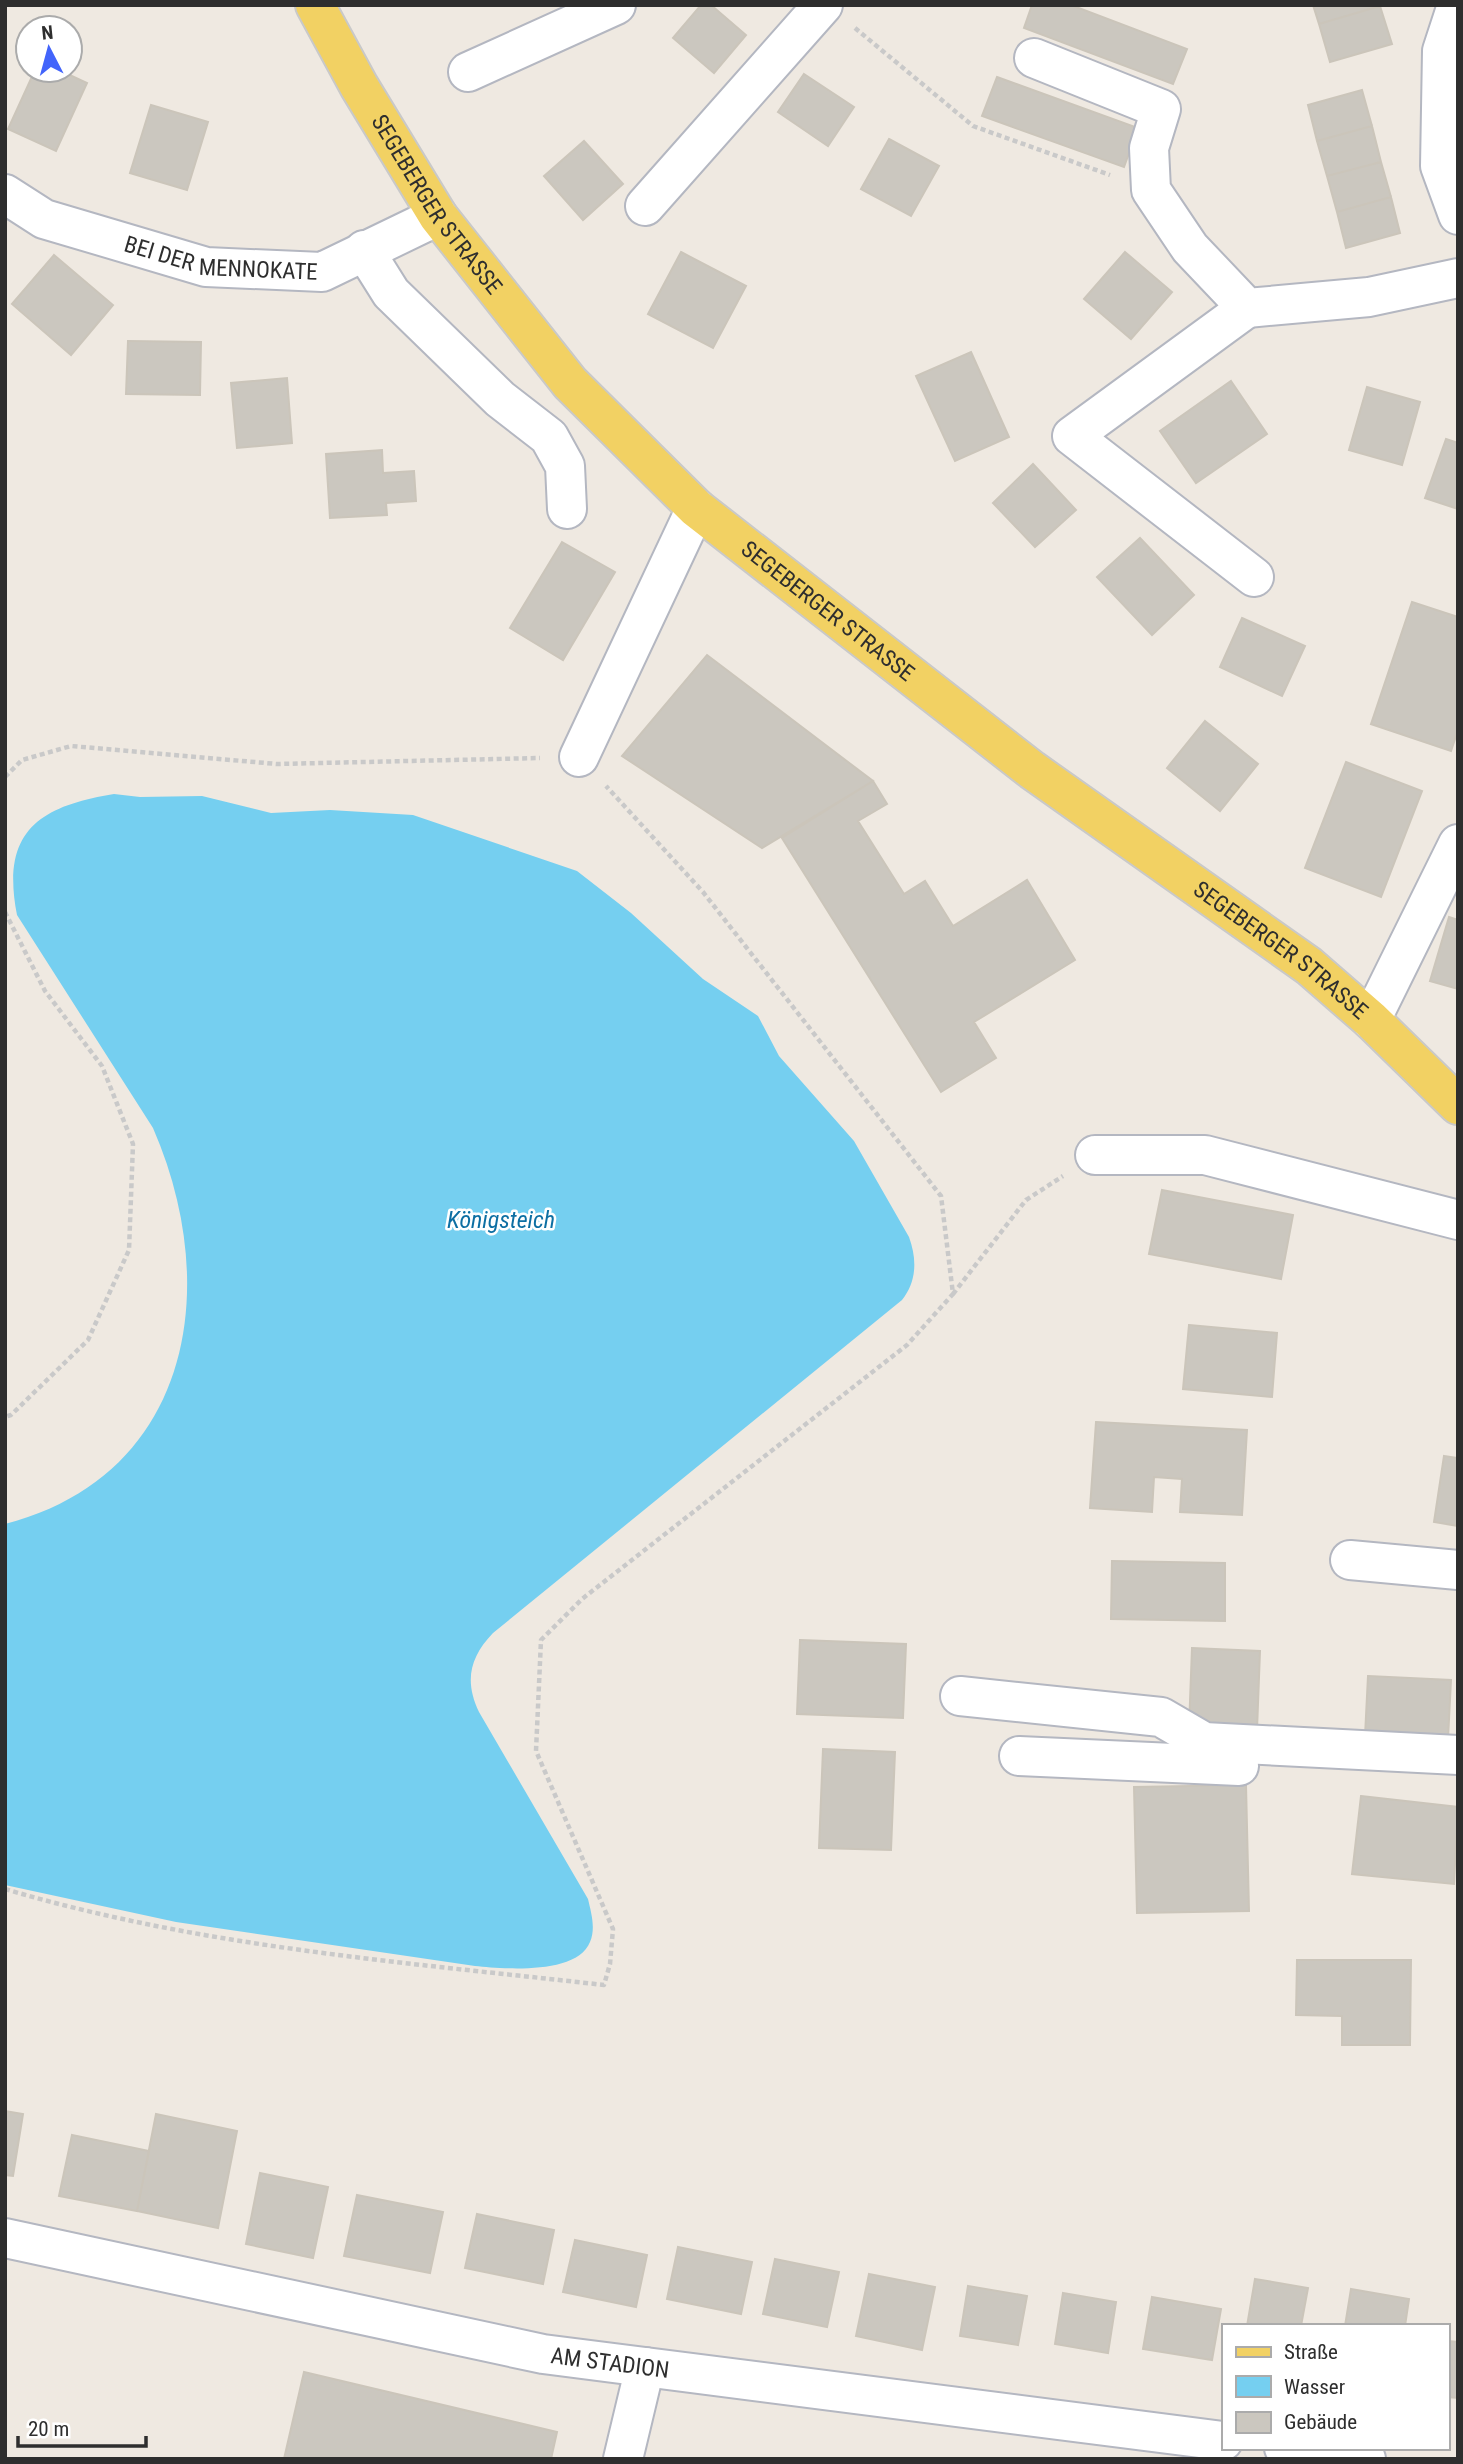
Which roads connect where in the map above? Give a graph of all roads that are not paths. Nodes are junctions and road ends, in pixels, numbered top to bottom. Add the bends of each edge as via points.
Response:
1 (316, 5) edge
2 (616, 5) edge
3 (1457, 5) edge
4 (836, 14) edge
5 (1034, 58) dead end
6 (468, 72) dead end
7 (5, 194) edge
8 (646, 206) dead end
9 (1458, 215) edge
10 (438, 216) junction
11 (364, 250) junction
12 (1458, 278) edge
13 (1247, 308) junction
14 (696, 508) junction
15 (567, 509) dead end
16 (1254, 577) dead end
17 (579, 757) road end
18 (1458, 844) edge
19 (1371, 1020) junction
20 (1458, 1105) edge
21 (1095, 1155) road end
22 (1458, 1220) edge
23 (1350, 1560) dead end
24 (1458, 1570) edge
25 (960, 1696) dead end
26 (1458, 1755) edge
27 (1019, 1756) dead end
28 (1458, 1782) edge
29 (5, 2238) edge
30 (645, 2367) junction
31 (1222, 2441) edge
32 (1299, 2450) edge
33 (623, 2459) edge
34 (1366, 2459) edge

1 - 10 main road, SEGEBERGER STRASSE
2 - 6 street
3 - 9 street via 1442,51 1440,166
4 - 8 street
5 - 13 street via 1161,109 1149,149 1151,190 1190,248
7 - 11 street, BEI DER MENNOKATE via 44,219 206,267 321,272
10 - 11 street, BEI DER MENNOKATE
10 - 14 main road, SEGEBERGER STRASSE via 570,383
11 - 15 street via 391,293 500,399 549,437 565,466
12 - 13 street via 1369,297
13 - 16 street via 1072,436
14 - 17 street
14 - 19 main road, SEGEBERGER STRASSE via 1032,770 1308,966
18 - 19 street
19 - 20 main road, SEGEBERGER STRASSE
21 - 22 street via 1205,1155
23 - 24 street
25 - 26 street via 1161,1717 1204,1742
27 - 28 street
29 - 30 street, AM STADION via 542,2354
30 - 31 street, AM STADION
30 - 33 street
32 - 34 street

